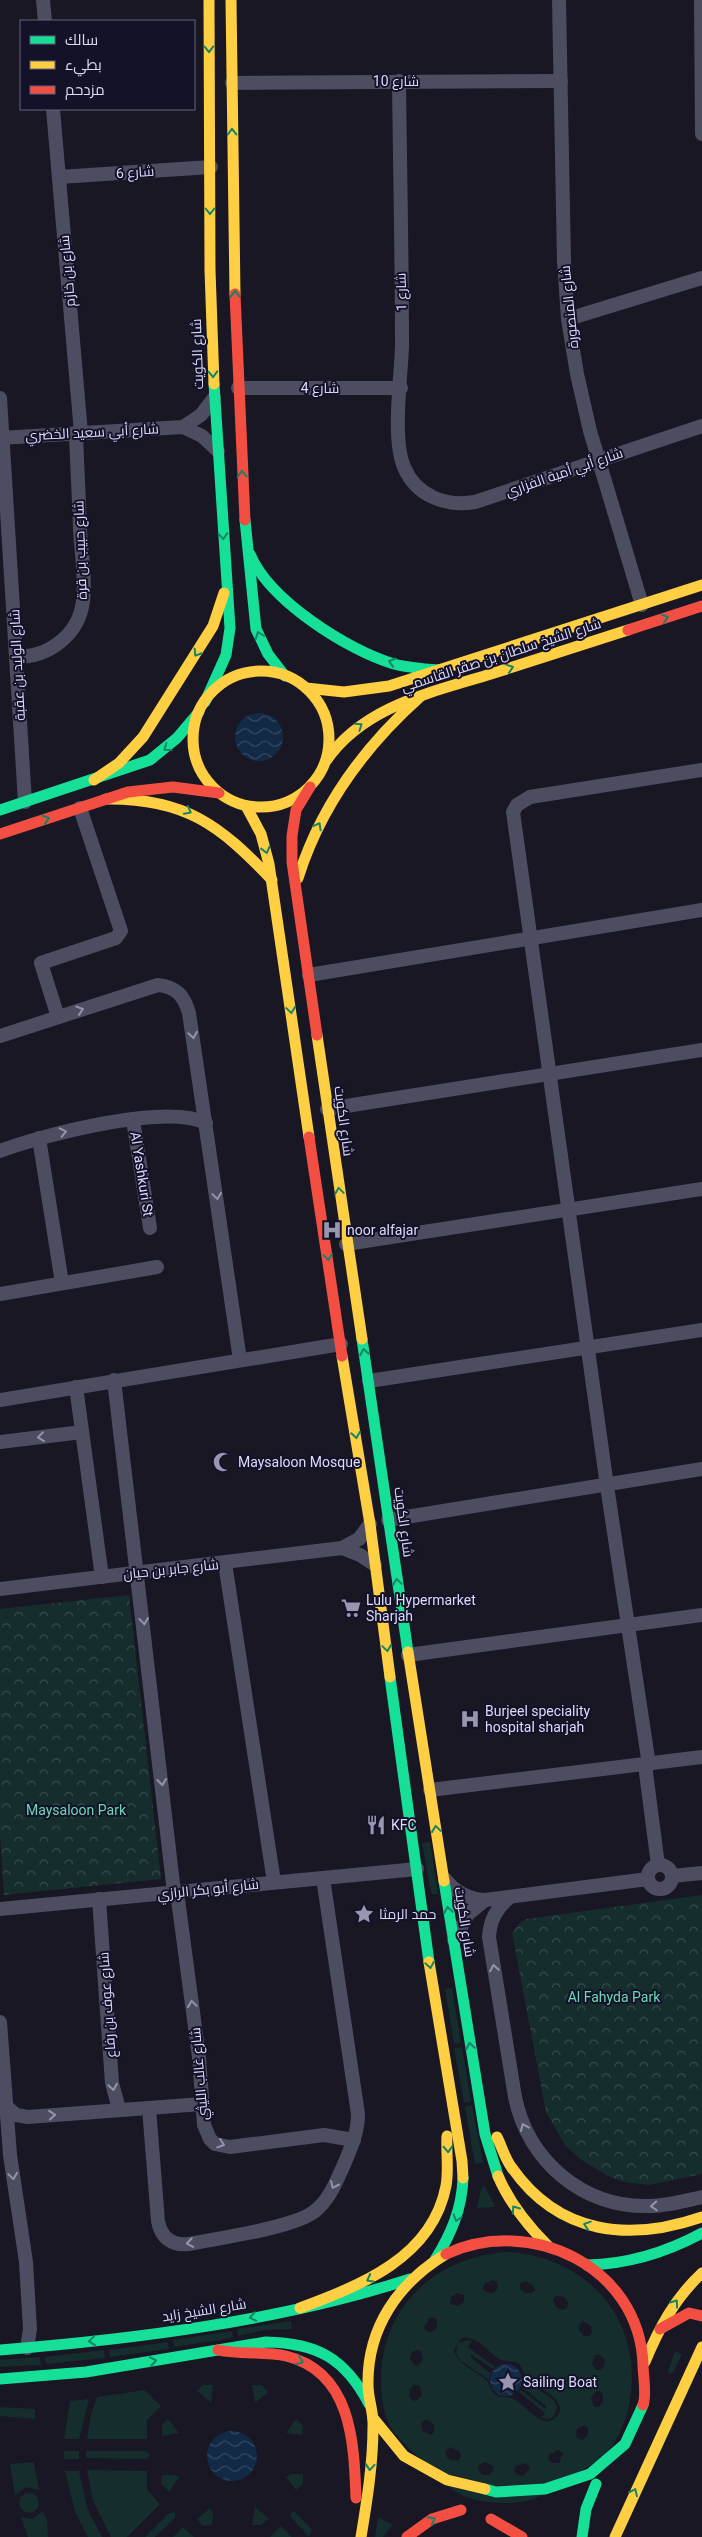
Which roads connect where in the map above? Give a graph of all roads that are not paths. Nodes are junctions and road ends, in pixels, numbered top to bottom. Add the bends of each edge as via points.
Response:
1 (43, 0) edge
2 (209, 0) edge
3 (231, 0) edge
4 (559, 0) edge
5 (701, 0) edge
6 (45, 20) edge
7 (399, 81) junction
8 (561, 81) junction
9 (232, 82) junction
10 (53, 110) edge
11 (702, 134) edge
12 (211, 167) junction
13 (59, 177) junction
14 (210, 270) junction
15 (702, 278) edge
16 (568, 319) junction
17 (235, 327) junction
18 (238, 388) junction
19 (401, 388) junction
20 (0, 398) edge
21 (214, 398) junction
22 (702, 426) edge
23 (183, 427) junction
24 (79, 433) junction
25 (2, 438) edge
26 (218, 451) junction
27 (598, 459) junction
28 (426, 493) joint
29 (246, 544) junction
30 (226, 576) junction
31 (702, 585) edge
32 (6, 597) edge
33 (642, 605) junction
34 (702, 606) edge
35 (16, 657) junction
36 (440, 670) junction
37 (285, 676) junction
38 (306, 688) junction
39 (420, 697) junction
40 (205, 702) junction
41 (199, 712) junction
42 (326, 761) junction
43 (702, 770) edge
44 (94, 780) junction
45 (310, 787) junction
46 (219, 793) junction
47 (106, 799) junction
48 (25, 802) junction
49 (246, 806) junction
50 (80, 808) junction
51 (0, 810) edge
52 (0, 834) edge
53 (272, 880) junction
54 (296, 888) junction
55 (702, 910) edge
56 (530, 938) junction
57 (309, 975) junction
58 (58, 1017) junction
59 (0, 1036) edge
60 (702, 1050) edge
61 (549, 1074) junction
62 (327, 1110) junction
63 (133, 1120) junction
64 (206, 1123) junction
65 (39, 1138) junction
66 (0, 1151) edge
67 (702, 1189) edge
68 (568, 1211) junction
69 (150, 1228) dead end
70 (346, 1244) junction
71 (157, 1267) dead end
72 (62, 1283) junction
73 (0, 1294) edge
74 (702, 1330) edge
75 (341, 1344) junction
76 (587, 1348) junction
77 (240, 1360) junction
78 (114, 1380) junction
79 (369, 1381) junction
80 (76, 1387) junction
81 (0, 1400) edge
82 (353, 1416) junction
83 (82, 1432) junction
84 (0, 1442) edge
85 (380, 1458) junction
86 (702, 1469) edge
87 (607, 1486) junction
88 (388, 1520) junction
89 (370, 1524) junction
90 (342, 1548) junction
91 (225, 1563) junction
92 (375, 1565) junction
93 (138, 1572) junction
94 (102, 1577) junction
95 (0, 1588) edge
96 (702, 1614) edge
97 (628, 1624) junction
98 (408, 1655) junction
99 (702, 1758) edge
100 (647, 1765) junction
101 (430, 1790) junction
102 (658, 1865) junction
103 (416, 1869) junction
104 (702, 1873) edge
105 (672, 1876) junction
106 (443, 1877) junction
107 (323, 1878) junction
108 (648, 1878) junction
109 (274, 1882) junction
110 (175, 1892) junction
111 (509, 1898) junction
112 (99, 1899) junction
113 (485, 1900) junction
114 (0, 1909) edge
115 (423, 1923) junction
116 (453, 1943) junction
117 (448, 1968) junction
118 (0, 2022) edge
119 (2, 2081) edge
120 (478, 2094) junction
121 (453, 2101) junction
122 (202, 2104) junction
123 (7, 2107) junction
124 (149, 2108) junction
125 (119, 2109) junction
126 (354, 2140) junction
127 (5, 2155) edge
128 (702, 2197) edge
129 (702, 2217) edge
130 (702, 2233) edge
131 (548, 2246) junction
132 (435, 2260) junction
133 (587, 2265) junction
134 (702, 2273) edge
135 (410, 2279) junction
136 (300, 2308) junction
137 (702, 2316) edge
138 (658, 2329) junction
139 (702, 2347) edge
140 (27, 2348) junction
141 (0, 2350) edge
142 (218, 2350) junction
143 (645, 2362) junction
144 (0, 2379) edge
145 (370, 2405) junction
146 (373, 2418) junction
147 (400, 2469) dead end
148 (596, 2484) junction
149 (578, 2498) dead end
150 (446, 2504) dead end
151 (461, 2510) junction
152 (484, 2516) junction
153 (514, 2518) dead end
154 (355, 2537) edge
155 (361, 2537) edge
156 (407, 2537) edge
157 (522, 2537) edge
158 (582, 2537) edge
159 (614, 2537) edge

1 - 6 street
2 -> 12 main road, شارع الكويت
3 - 9 main road
4 - 8 street, شارع المنصورة
5 - 11 street
7 - 8 street, شارع 10
7 - 9 street, شارع 10
7 - 19 street, شارع 1
8 - 16 street, شارع المنصورة
17 -> 9 main road
10 - 13 street, شارع بن خازم
12 - 13 street, شارع 6
12 -> 14 main road, شارع الكويت
13 - 24 street, شارع بن خازم
14 - 17 main road via 219,289 223,333 228,335
14 -> 21 main road, شارع الكويت
15 - 16 street
16 - 27 street, شارع المنصورة via 577,374
17 - 18 main road
18 - 19 street, شارع 4
29 -> 18 main road
19 - 28 street, شارع 1 via 398,442 401,460 413,482
20 - 25 street, شارع الوليد بن عقبة
21 - 23 street via 201,415
21 - 26 main road, شارع الكويت
22 - 27 street, شارع أبي أمية الفزاري
23 - 24 street, شارع أبي سعيد الخضري
23 - 26 street via 202,436
24 - 25 street, شارع أبي سعيد الخضري
24 - 35 street, شارع حبيب بن قرة via 83,587 80,614 65,638 54,647 29,657
25 - 32 street, شارع الوليد بن عقبة
26 -> 30 main road, شارع الكويت
27 - 28 street, شارع أبي أمية الفزاري via 475,502 444,502
27 - 33 street, شارع المنصورة
36 -> 29 main road via 394,664 352,644 291,605 262,576
37 -> 29 main road via 268,654 256,629
30 - 40 main road, شارع الكويت via 229,642 222,668
30 -> 44 main road via 213,626 143,737 119,763
31 - 33 main road, شارع الشيخ سلطان بن صقر القاسمي
32 - 35 street, شارع الوليد بن عقبة
33 - 36 main road, شارع الشيخ سلطان بن صقر القاسمي
39 -> 34 main road, شارع الشيخ سلطان بن صقر القاسمي
35 - 48 street, شارع الوليد بن عقبة
36 - 38 main road, شارع الشيخ سلطان بن صقر القاسمي via 367,690 344,692
37 - 38 main road
37 - 40 main road via 268,672 232,678
38 - 42 main road via 319,703 327,721 330,741
42 -> 39 main road, شارع الشيخ سلطان بن صقر القاسمي via 338,742 357,727 378,714
54 -> 39 main road via 315,832 342,786 373,742
40 - 41 main road
41 -> 44 main road via 175,742 150,760
41 - 46 main road via 194,734 195,756 204,776
42 - 45 main road
43 - 56 street via 537,795 517,805 513,812
44 - 48 main road
45 - 49 main road via 291,800 276,805
45 - 54 main road, شارع الكويت via 296,810 292,836
46 - 47 main road via 158,788
46 - 49 main road
47 - 50 main road
47 -> 53 main road via 147,799 182,808 229,836
48 - 51 main road
49 -> 53 main road via 261,834
52 -> 50 main road
50 - 58 street via 121,931 116,938 41,963
53 -> 75 main road
54 - 57 main road, شارع الكويت
55 - 56 street
56 - 57 street
56 - 61 street
57 - 62 main road, شارع الكويت
58 - 59 street
58 -> 64 street via 158,985 177,990 190,1013
60 - 61 street
61 - 62 street
61 - 68 street
70 -> 62 main road, شارع الكويت
63 - 64 street via 180,1116
65 -> 63 street
63 - 69 street, Al Yashkuri St
64 -> 77 street
65 - 66 street
65 - 72 street
67 - 68 street
68 - 70 street
68 - 76 street
79 -> 70 main road, شارع الكويت
71 - 72 street
72 - 73 street
74 - 76 street
75 - 77 street
75 - 82 main road
76 - 79 street
76 - 87 street
77 - 78 street
78 - 80 street
78 - 93 street, شارع غالب الليثي
79 - 85 main road, شارع الكويت
80 - 81 street
80 - 83 street
82 - 85 main road via 358,1409 364,1412 371,1444
82 -> 89 main road
83 -> 84 street
83 - 94 street
85 - 88 main road, شارع الكويت
86 - 87 street
87 - 88 street
87 - 97 street
98 -> 88 main road, شارع الكويت
89 - 90 street, شارع جابر بن حيان via 359,1540
89 - 92 main road
90 - 91 street, شارع جابر بن حيان
90 - 92 street via 360,1554
91 - 93 street, شارع جابر بن حيان
91 - 109 street
92 -> 103 main road
93 - 94 street, شارع جابر بن حيان
93 -> 110 street, شارع غالب الليثي
94 - 95 street, شارع جابر بن حيان
96 - 97 street
97 - 98 street
97 - 100 street
98 - 101 main road, شارع الكويت
99 - 100 street
100 - 101 street
100 - 102 street
106 -> 101 main road, شارع الكويت
102 - 105 street via 668,1868
102 - 108 street via 649,1871
103 - 107 street, شارع أبو بكر الرازي
103 - 115 main road
104 - 105 street
105 - 108 street via 670,1883 659,1889 652,1886
106 - 113 street via 461,1894
116 -> 106 main road, شارع الكويت
107 - 109 street, شارع أبو بكر الرازي
107 - 126 street via 358,2114
108 - 111 street
109 - 110 street, شارع أبو بكر الرازي
110 - 112 street, شارع أبو بكر الرازي
122 -> 110 street, شارع غالب الليثي via 200,2057
111 - 113 street
128 -> 111 street via 648,2206 631,2206 598,2198 558,2174 530,2140 514,2097 489,1937 496,1911
112 - 114 street, شارع أبو بكر الرازي
112 -> 125 street, شارع عوف بن رفاع via 112,2083
113 - 116 street via 462,1923
115 - 117 main road
115 -> 121 main road
116 - 117 main road, شارع الكويت
120 -> 117 main road, شارع الكويت
118 - 119 street
119 - 123 street
129 -> 120 main road via 666,2230 627,2233 595,2228 565,2216 538,2199 512,2171 501,2150 487,2106
131 -> 120 main road, شارع الكويت via 525,2223 500,2183 489,2153
121 -> 132 main road via 464,2187 455,2226
121 -> 136 main road via 448,2130 446,2188 425,2235 410,2252 381,2273
122 - 124 street
122 -> 126 street, شارع غالب الليثي via 205,2132 223,2147 324,2135
123 -> 125 street via 28,2117
123 - 127 street
124 - 125 street
126 -> 124 street via 330,2193 315,2211 288,2223 182,2245 168,2240 159,2228
127 -> 140 street via 26,2262 30,2329
130 - 133 main road via 652,2256 620,2263
131 - 132 main road via 515,2240 482,2242
131 - 133 main road
132 - 135 main road
133 - 143 main road via 606,2281 629,2313
138 -> 134 main road via 676,2300
135 - 136 main road, شارع الشيخ زايد via 345,2300
135 - 145 main road via 385,2312 374,2337 368,2364
136 -> 140 main road, شارع الشيخ زايد via 164,2331
137 - 138 main road via 689,2313
138 - 143 main road
159 -> 139 main road
140 - 141 main road, شارع الشيخ زايد
144 -> 142 main road via 86,2372
142 - 145 main road via 266,2342 304,2344 337,2360 351,2373
142 -> 154 main road via 298,2359 316,2368 330,2382 343,2404 352,2439
143 - 148 main road via 644,2396 636,2429 619,2459
145 - 146 main road
146 - 147 main road via 386,2448
146 -> 155 main road via 370,2474
148 - 149 main road
148 - 158 main road via 586,2510
150 - 151 main road
151 - 152 main road
156 -> 151 main road via 432,2519
152 - 153 main road
152 - 157 main road

